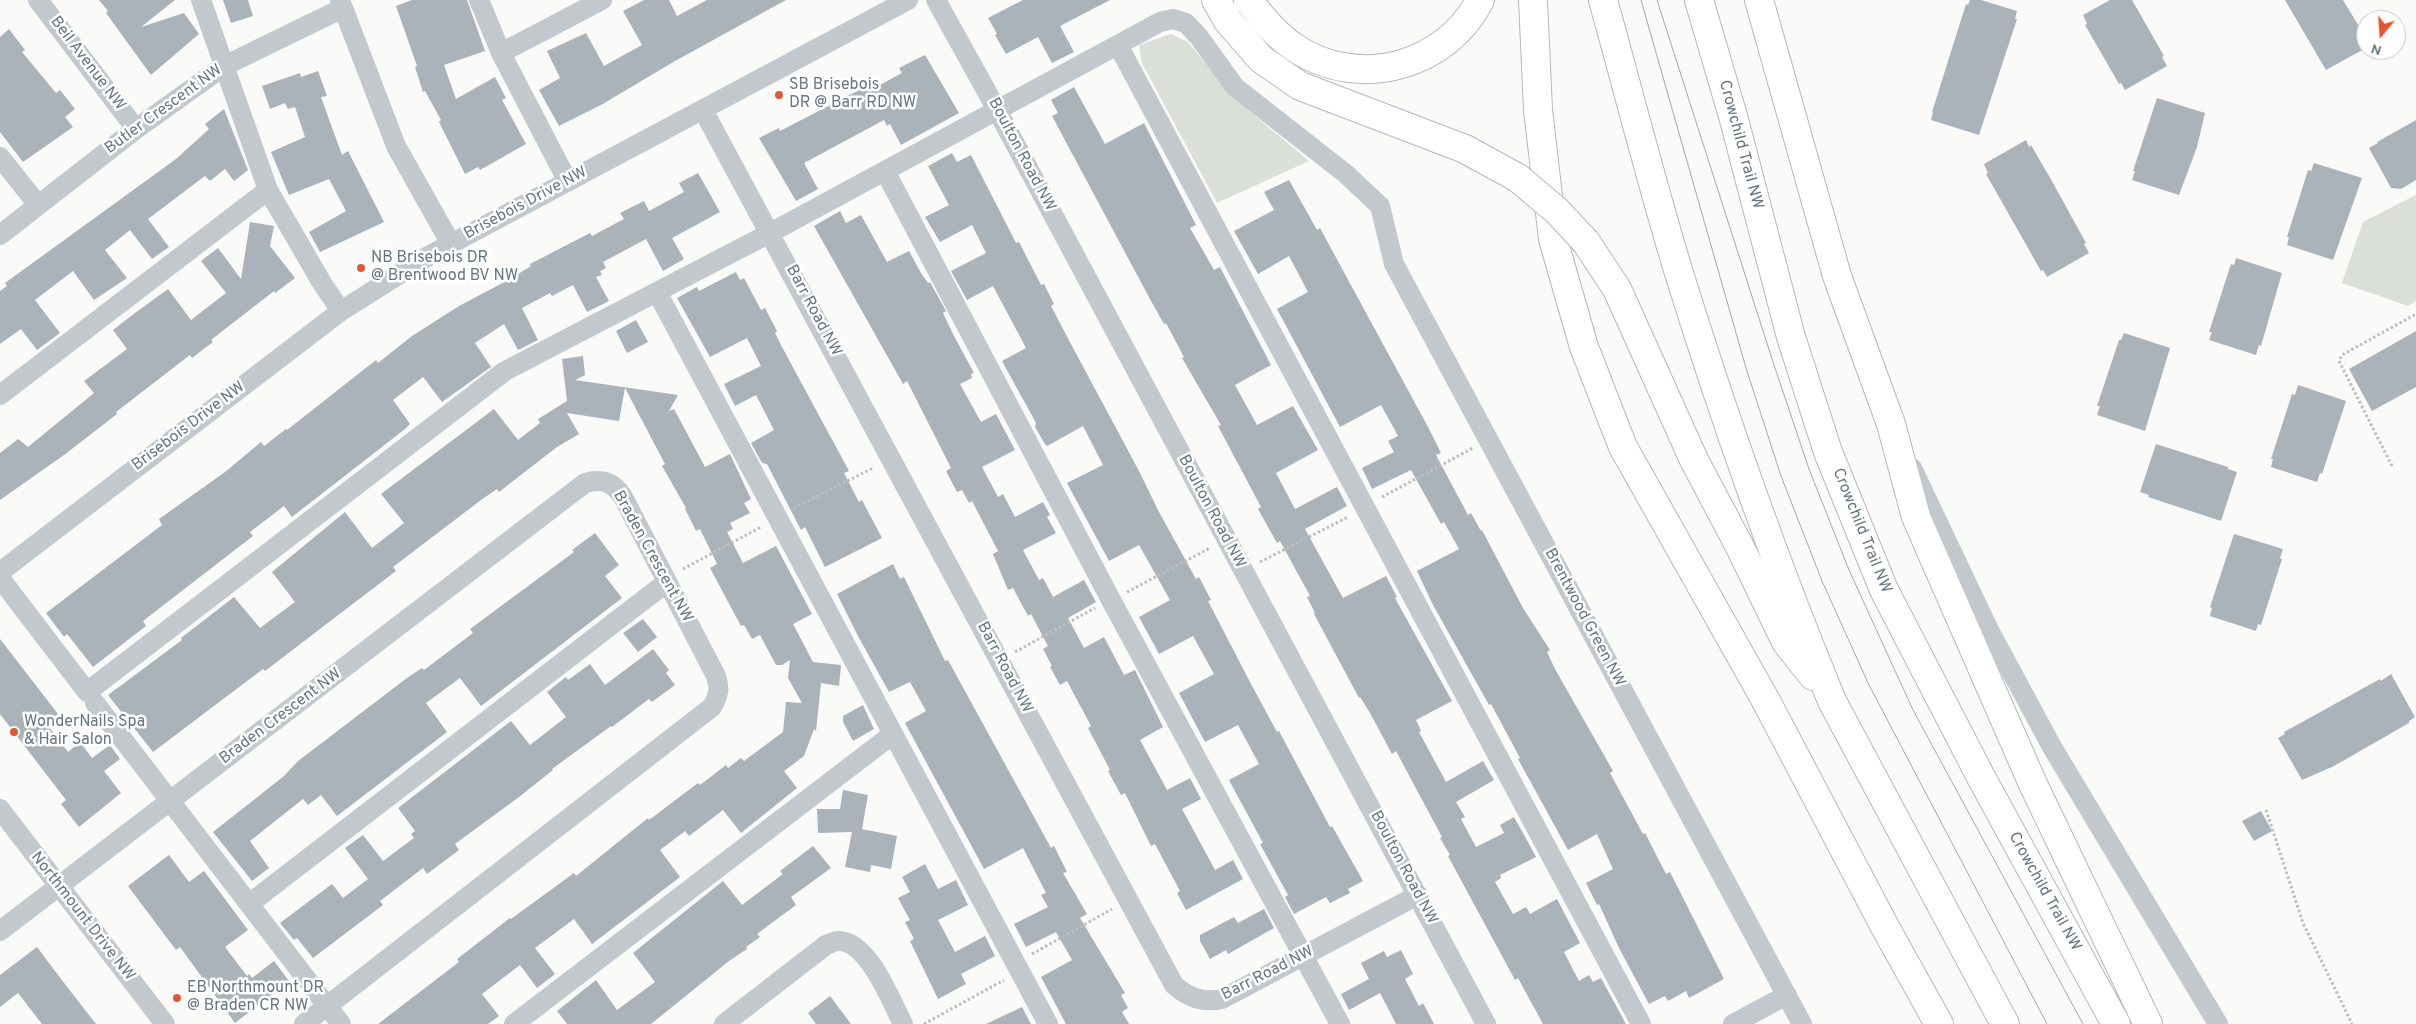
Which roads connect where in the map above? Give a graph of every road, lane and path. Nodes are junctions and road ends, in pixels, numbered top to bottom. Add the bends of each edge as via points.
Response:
1 (38, 0) edge
2 (201, 0) edge
3 (478, 0) edge
4 (602, 0) edge
5 (908, 0) edge
6 (936, 0) edge
7 (1216, 0) edge
8 (1248, 0) edge
9 (1480, 0) edge
10 (1533, 0) edge
11 (1603, 0) edge
12 (1699, 0) edge
13 (1760, 0) edge
14 (341, 4) edge
15 (1118, 45) junction
16 (501, 53) junction
17 (224, 66) junction
18 (703, 110) junction
19 (997, 110) junction
20 (136, 129) junction
21 (0, 157) edge
22 (885, 171) junction
23 (568, 182) junction
24 (268, 190) junction
25 (38, 205) junction
26 (770, 233) junction
27 (0, 235) edge
28 (451, 244) junction
29 (657, 292) junction
30 (341, 311) junction
31 (2416, 314) edge
32 (0, 395) edge
33 (1891, 424) junction
34 (2392, 466) dead end
35 (0, 572) edge
36 (0, 578) edge
37 (667, 582) junction
38 (1832, 701) junction
39 (95, 703) dead end
40 (893, 734) junction
41 (171, 801) junction
42 (0, 809) edge
43 (2266, 810) dead end
44 (59, 887) junction
45 (1418, 895) junction
46 (250, 904) junction
47 (0, 931) edge
48 (1305, 955) junction
49 (1787, 995) junction
50 (327, 1006) junction
51 (165, 1024) edge
52 (304, 1024) edge
53 (341, 1024) edge
54 (514, 1024) edge
55 (724, 1024) edge
56 (903, 1024) edge
57 (1048, 1024) edge
58 (1340, 1024) edge
59 (1486, 1024) edge
60 (1641, 1024) edge
61 (1733, 1024) edge
62 (1802, 1024) edge
63 (1939, 1024) edge
64 (2005, 1024) edge
65 (2116, 1024) edge
66 (2148, 1024) edge
67 (2218, 1024) edge
68 (2352, 1024) edge

1 - 20 street, Beil Avenue NW
2 - 17 street
3 - 16 street
4 - 16 street
5 - 18 street, Brisebois Drive NW
6 - 19 street, Boulton Road NW
7 - 38 highway, bridge via 1228,21 1261,59 1300,86 1465,149 1518,178 1557,211 1586,242 1617,289 1694,460 1786,642
8 - 9 highway via 1273,30 1298,50 1324,62 1365,69 1403,65 1438,49 1466,23
10 - 63 highway via 1538,110 1553,239 1584,348 1623,447 1765,699
11 - 38 highway via 1678,270 1745,470
12 - 65 highway, Crowchild Trail NW via 1791,337 1828,452 1884,590 1982,779
13 - 33 highway via 1837,276
14 - 17 street, Butler Crescent NW
14 - 28 street via 396,146
15 - 19 street
15 - 49 street, Brentwood Green NW via 1160,22 1173,19 1186,23 1235,88 1346,174 1380,206 1394,264
15 - 60 street
16 - 23 street
17 - 20 street, Butler Crescent NW
17 - 24 street
18 - 23 street, Brisebois Drive NW
18 - 26 street, Barr Road NW
19 - 22 street
19 - 45 street, Boulton Road NW
20 - 25 street, Butler Crescent NW
21 - 25 street
22 - 26 street
22 - 48 street via 1116,608
23 - 28 street, Brisebois Drive NW
24 - 30 street
24 - 32 street
25 - 27 street, Butler Crescent NW
26 - 29 street
26 - 48 street, Barr Road NW via 1174,985 1183,993 1202,1000 1222,999
28 - 30 street, Brisebois Drive NW
29 - 36 street via 505,371 87,692
29 - 40 street
30 - 35 street, Brisebois Drive NW
31 - 34 path via 2342,355 2339,361
33 - 66 highway via 1916,517 2032,782
33 - 67 street via 1988,630 2052,747
37 - 41 street, Braden Crescent NW via 618,488 597,480 585,483
37 - 46 street
37 - 50 street, Braden Crescent NW via 720,687 712,707
38 - 64 highway
39 - 41 street
40 - 54 street
40 - 57 street
41 - 44 street, Braden Crescent NW
41 - 46 street
42 - 44 street, Northmount Drive NW
43 - 68 path via 2304,923
44 - 47 street, Braden Crescent NW
44 - 51 street, Northmount Drive NW
45 - 48 street, Barr Road NW
45 - 59 street, Boulton Road NW
46 - 50 street
48 - 58 street
49 - 61 street
49 - 62 street, Brentwood Green NW
50 - 52 street, Braden Crescent NW
50 - 53 street
55 - 56 street via 826,945 838,941 854,946 868,958

